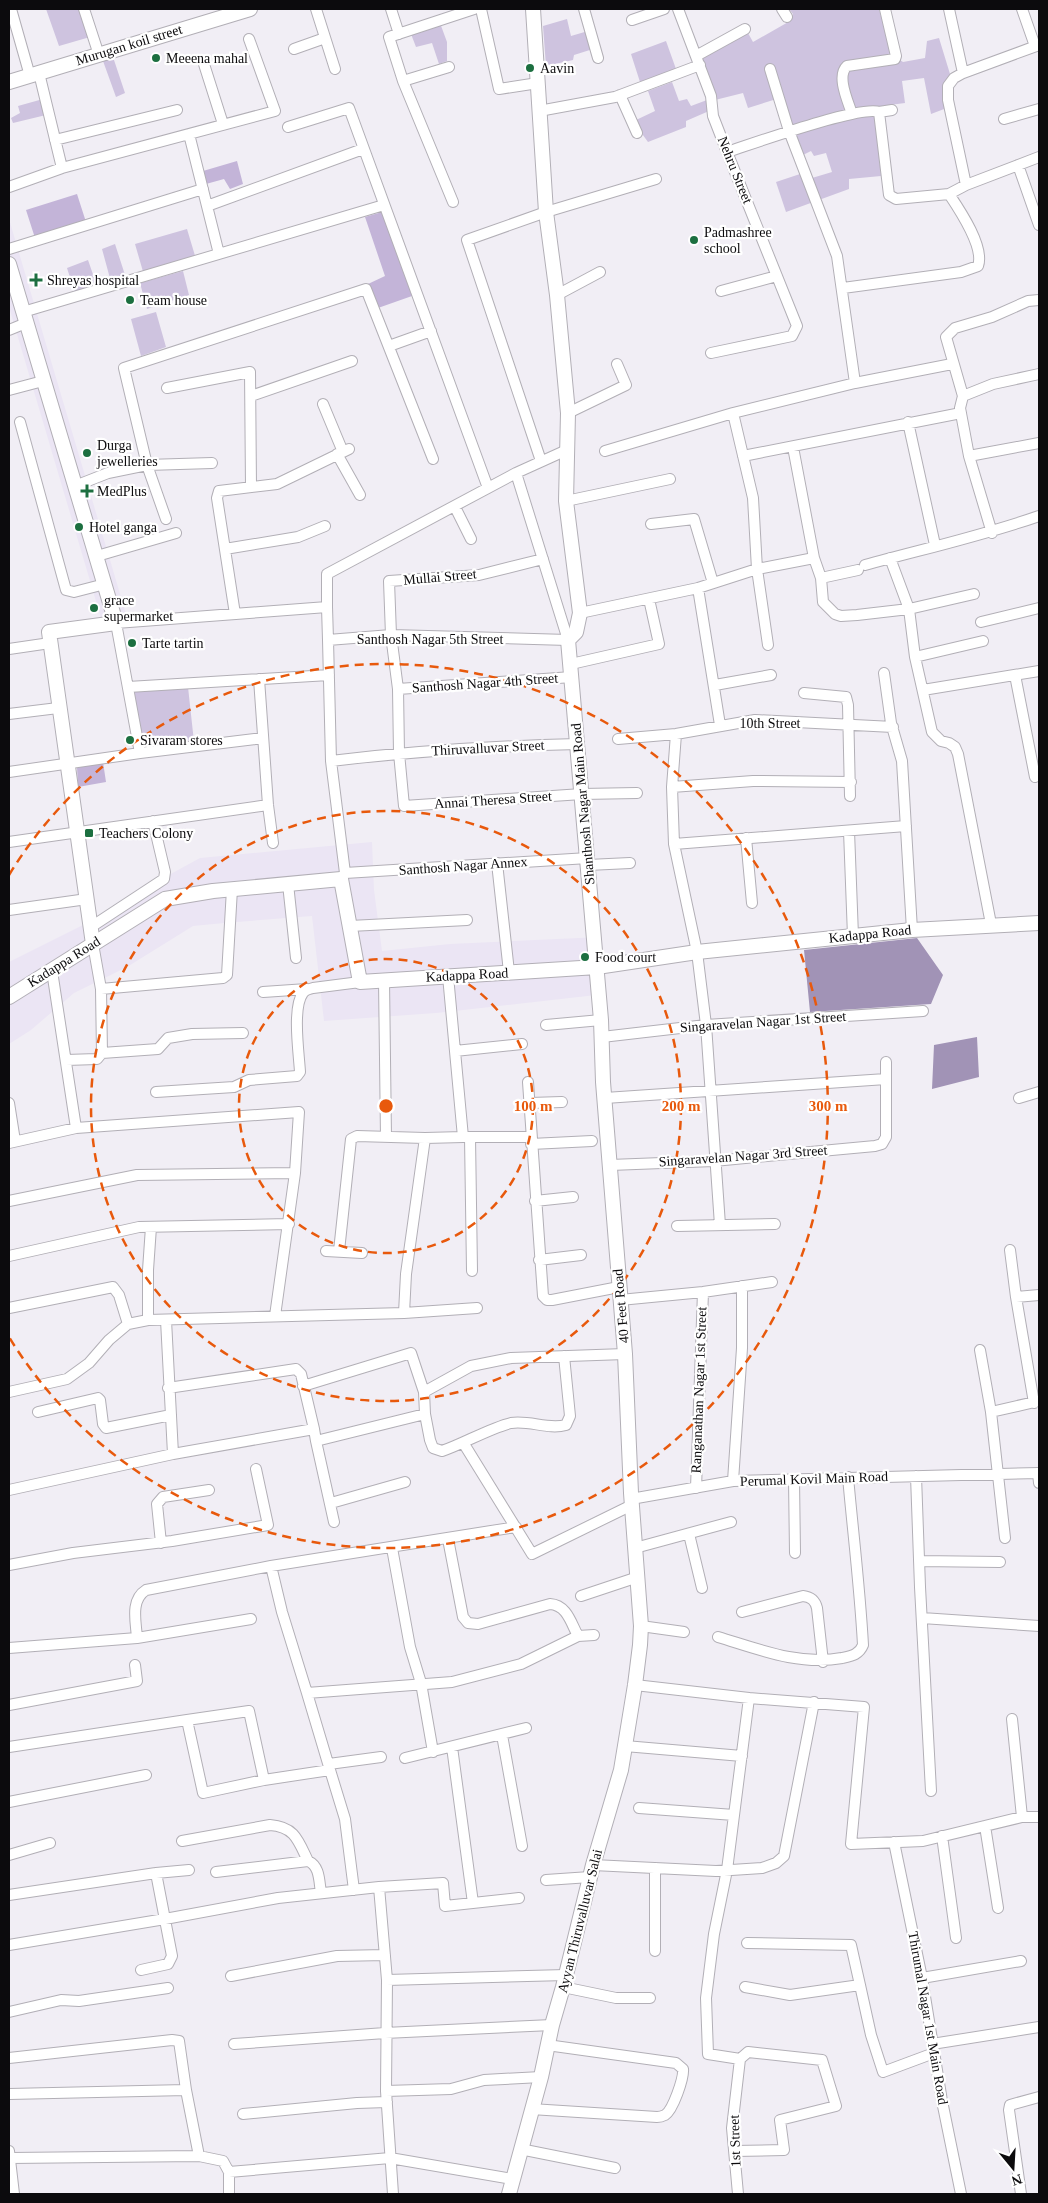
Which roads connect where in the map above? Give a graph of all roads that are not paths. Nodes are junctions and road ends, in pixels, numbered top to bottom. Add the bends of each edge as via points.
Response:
1 (11, 9) edge
2 (84, 9) edge
3 (250, 9) edge
4 (316, 9) edge
5 (391, 9) edge
6 (474, 9) edge
7 (481, 9) edge
8 (533, 9) edge
9 (584, 9) edge
10 (664, 9) edge
11 (678, 9) edge
12 (885, 9) edge
13 (949, 9) edge
14 (1022, 9) edge
15 (632, 20) dead end
16 (745, 29) dead end
17 (399, 34) junction
18 (326, 38) junction
19 (249, 39) dead end
20 (1037, 46) edge
21 (294, 49) dead end
22 (99, 55) junction
23 (598, 58) dead end
24 (698, 60) junction
25 (203, 61) dead end
26 (449, 67) dead end
27 (770, 69) dead end
28 (335, 70) dead end
29 (963, 73) junction
30 (35, 74) junction
31 (403, 81) junction
32 (9, 82) edge
33 (538, 83) junction
34 (620, 95) junction
35 (1039, 109) edge
36 (176, 110) dead end
37 (892, 110) dead end
38 (539, 111) junction
39 (879, 112) junction
40 (852, 114) junction
41 (1004, 119) dead end
42 (224, 124) junction
43 (288, 128) dead end
44 (789, 131) junction
45 (637, 133) dead end
46 (190, 134) junction
47 (56, 140) junction
48 (363, 149) junction
49 (727, 152) junction
50 (1039, 157) edge
51 (1018, 165) junction
52 (62, 168) junction
53 (656, 179) dead end
54 (966, 185) junction
55 (9, 187) edge
56 (203, 189) junction
57 (948, 194) junction
58 (453, 202) dead end
59 (384, 205) junction
60 (207, 206) junction
61 (546, 212) junction
62 (1039, 225) edge
63 (9, 249) edge
64 (219, 254) junction
65 (9, 264) edge
66 (600, 272) dead end
67 (777, 276) junction
68 (12, 286) edge
69 (843, 288) junction
70 (721, 290) dead end
71 (557, 295) junction
72 (1039, 300) edge
73 (25, 318) junction
74 (9, 330) edge
75 (431, 331) junction
76 (389, 346) junction
77 (711, 353) dead end
78 (352, 361) dead end
79 (617, 364) dead end
80 (952, 364) junction
81 (1039, 374) edge
82 (43, 381) junction
83 (855, 383) junction
84 (167, 388) dead end
85 (9, 390) edge
86 (251, 396) junction
87 (963, 396) junction
88 (324, 404) dead end
89 (568, 413) junction
90 (733, 413) junction
91 (961, 413) junction
92 (20, 422) dead end
93 (908, 422) junction
94 (1039, 443) edge
95 (794, 446) junction
96 (569, 449) junction
97 (605, 451) dead end
98 (343, 452) junction
99 (743, 456) junction
100 (969, 456) junction
101 (432, 459) dead end
102 (541, 461) junction
103 (212, 463) dead end
104 (147, 465) junction
105 (516, 473) junction
106 (670, 479) dead end
107 (75, 486) junction
108 (251, 487) junction
109 (488, 488) junction
110 (566, 495) junction
111 (360, 496) dead end
112 (455, 507) junction
113 (1039, 516) edge
114 (166, 519) dead end
115 (651, 524) dead end
116 (325, 526) dead end
117 (176, 533) dead end
118 (992, 533) junction
119 (471, 539) dead end
120 (935, 545) junction
121 (225, 548) junction
122 (97, 556) junction
123 (814, 558) junction
124 (890, 558) junction
125 (543, 559) junction
126 (757, 569) junction
127 (821, 578) junction
128 (713, 583) junction
129 (105, 584) junction
130 (698, 588) junction
131 (974, 594) dead end
132 (649, 598) junction
133 (327, 607) junction
134 (1039, 608) edge
135 (909, 609) junction
136 (580, 613) junction
137 (235, 614) junction
138 (981, 622) dead end
139 (116, 623) junction
140 (392, 636) junction
141 (328, 640) junction
142 (568, 640) junction
143 (984, 641) dead end
144 (50, 643) junction
145 (768, 644) dead end
146 (9, 649) edge
147 (915, 657) junction
148 (571, 670) junction
149 (1039, 671) edge
150 (884, 673) dead end
151 (329, 675) junction
152 (771, 675) dead end
153 (1015, 675) junction
154 (259, 680) junction
155 (715, 685) junction
156 (128, 687) junction
157 (398, 689) junction
158 (923, 690) junction
159 (804, 692) dead end
160 (58, 708) junction
161 (9, 714) edge
162 (720, 724) junction
163 (849, 725) junction
164 (892, 727) junction
165 (676, 734) junction
166 (263, 738) junction
167 (618, 739) dead end
168 (578, 744) junction
169 (140, 752) junction
170 (399, 753) junction
171 (331, 762) junction
172 (68, 763) junction
173 (9, 772) edge
174 (1035, 777) dead end
175 (851, 782) junction
176 (672, 787) junction
177 (637, 793) dead end
178 (582, 794) junction
179 (850, 796) dead end
180 (268, 805) junction
181 (153, 820) junction
182 (906, 826) junction
183 (849, 831) junction
184 (78, 833) junction
185 (746, 838) junction
186 (9, 842) edge
187 (273, 843) dead end
188 (674, 844) junction
189 (588, 861) junction
190 (630, 863) dead end
191 (497, 864) junction
192 (343, 876) junction
193 (288, 884) junction
194 (232, 889) junction
195 (87, 899) junction
196 (752, 903) dead end
197 (9, 910) edge
198 (467, 920) dead end
199 (1039, 923) edge
200 (990, 924) junction
201 (350, 926) junction
202 (91, 928) junction
203 (912, 930) junction
204 (853, 936) junction
205 (93, 944) junction
206 (697, 952) junction
207 (296, 958) dead end
208 (597, 967) junction
209 (52, 970) junction
210 (509, 972) junction
211 (448, 976) junction
212 (384, 980) junction
213 (360, 982) junction
214 (102, 988) junction
215 (307, 989) junction
216 (263, 992) dead end
217 (9, 996) edge
218 (923, 1011) dead end
219 (601, 1020) junction
220 (706, 1025) junction
221 (546, 1026) dead end
222 (242, 1033) dead end
223 (602, 1038) junction
224 (522, 1044) dead end
225 (455, 1051) junction
226 (102, 1053) junction
227 (66, 1060) junction
228 (886, 1062) dead end
229 (886, 1079) junction
230 (528, 1082) dead end
231 (710, 1091) junction
232 (156, 1092) dead end
233 (1039, 1092) edge
234 (605, 1098) junction
235 (1019, 1098) dead end
236 (9, 1102) edge
237 (562, 1102) dead end
238 (530, 1103) junction
239 (76, 1128) junction
240 (386, 1137) junction
241 (467, 1137) junction
242 (425, 1138) junction
243 (531, 1140) junction
244 (592, 1141) dead end
245 (12, 1142) edge
246 (714, 1161) junction
247 (610, 1165) junction
248 (295, 1174) junction
249 (573, 1197) dead end
250 (9, 1201) edge
251 (535, 1201) junction
252 (289, 1224) junction
253 (775, 1224) dead end
254 (720, 1225) junction
255 (676, 1226) dead end
256 (151, 1227) junction
257 (1010, 1250) dead end
258 (326, 1251) dead end
259 (340, 1252) junction
260 (362, 1253) dead end
261 (581, 1255) dead end
262 (9, 1256) edge
263 (539, 1260) junction
264 (472, 1271) dead end
265 (772, 1282) dead end
266 (742, 1286) junction
267 (703, 1292) junction
268 (619, 1294) junction
269 (1039, 1295) edge
270 (1016, 1297) junction
271 (9, 1308) edge
272 (477, 1308) dead end
273 (404, 1313) junction
274 (275, 1316) junction
275 (148, 1320) junction
276 (166, 1320) junction
277 (128, 1324) junction
278 (980, 1350) dead end
279 (625, 1354) junction
280 (564, 1356) junction
281 (303, 1386) junction
282 (168, 1388) junction
283 (9, 1392) edge
284 (424, 1392) junction
285 (1037, 1402) edge
286 (38, 1412) dead end
287 (991, 1412) junction
288 (425, 1414) junction
289 (172, 1416) junction
290 (314, 1429) junction
291 (316, 1441) junction
292 (464, 1444) junction
293 (173, 1454) junction
294 (256, 1470) dead end
295 (998, 1475) junction
296 (916, 1476) junction
297 (1039, 1476) edge
298 (848, 1477) junction
299 (794, 1479) junction
300 (733, 1481) junction
301 (405, 1482) dead end
302 (696, 1488) junction
303 (9, 1490) edge
304 (209, 1490) dead end
305 (632, 1502) junction
306 (331, 1503) junction
307 (334, 1522) dead end
308 (731, 1522) dead end
309 (516, 1527) junction
310 (689, 1534) junction
311 (1005, 1538) dead end
312 (448, 1539) junction
313 (161, 1543) junction
314 (392, 1548) junction
315 (635, 1548) junction
316 (795, 1553) dead end
317 (918, 1561) junction
318 (1000, 1562) dead end
319 (9, 1565) edge
320 (271, 1566) junction
321 (638, 1577) junction
322 (702, 1588) dead end
323 (581, 1596) dead end
324 (742, 1612) dead end
325 (922, 1618) junction
326 (252, 1619) dead end
327 (641, 1626) junction
328 (1039, 1626) edge
329 (684, 1632) dead end
330 (594, 1635) dead end
331 (578, 1636) junction
332 (718, 1637) dead end
333 (137, 1638) junction
334 (640, 1645) joint
335 (9, 1648) edge
336 (823, 1662) junction
337 (135, 1665) dead end
338 (421, 1683) junction
339 (636, 1685) junction
340 (307, 1694) junction
341 (750, 1698) junction
342 (814, 1702) junction
343 (9, 1705) edge
344 (1012, 1719) dead end
345 (187, 1720) junction
346 (526, 1728) dead end
347 (502, 1735) junction
348 (625, 1746) junction
349 (9, 1747) edge
350 (452, 1747) junction
351 (433, 1752) junction
352 (742, 1756) junction
353 (381, 1757) dead end
354 (405, 1758) dead end
355 (330, 1767) junction
356 (146, 1775) dead end
357 (264, 1780) junction
358 (931, 1791) dead end
359 (9, 1802) edge
360 (640, 1808) dead end
361 (734, 1815) junction
362 (1022, 1817) junction
363 (1039, 1817) edge
364 (985, 1826) junction
365 (942, 1836) junction
366 (182, 1841) dead end
367 (894, 1842) junction
368 (50, 1843) dead end
369 (522, 1846) dead end
370 (9, 1855) edge
371 (308, 1860) junction
372 (656, 1868) junction
373 (189, 1870) dead end
374 (727, 1870) junction
375 (591, 1871) junction
376 (216, 1872) dead end
377 (156, 1873) junction
378 (546, 1880) dead end
379 (378, 1887) junction
380 (354, 1890) junction
381 (321, 1893) junction
382 (9, 1895) edge
383 (518, 1898) dead end
384 (473, 1903) junction
385 (998, 1908) dead end
386 (165, 1919) junction
387 (956, 1938) dead end
388 (747, 1944) dead end
389 (9, 1945) edge
390 (655, 1951) dead end
391 (385, 1954) junction
392 (1021, 1961) dead end
393 (141, 1970) dead end
394 (231, 1976) dead end
395 (922, 1978) junction
396 (387, 1980) junction
397 (565, 1981) junction
398 (860, 1985) junction
399 (745, 1987) dead end
400 (168, 1988) dead end
401 (650, 1998) dead end
402 (9, 2012) edge
403 (552, 2025) junction
404 (1039, 2027) edge
405 (385, 2033) junction
406 (234, 2044) dead end
407 (547, 2045) junction
408 (933, 2049) junction
409 (9, 2058) edge
410 (740, 2059) junction
411 (541, 2077) junction
412 (186, 2090) junction
413 (9, 2094) edge
414 (387, 2097) junction
415 (1039, 2097) edge
416 (531, 2108) junction
417 (243, 2114) dead end
418 (520, 2149) junction
419 (734, 2151) junction
420 (9, 2154) edge
421 (199, 2156) junction
422 (390, 2158) junction
423 (615, 2168) dead end
424 (229, 2172) junction
425 (512, 2180) junction
426 (14, 2194) edge
427 (229, 2194) edge
428 (393, 2194) edge
429 (509, 2194) edge
430 (738, 2194) edge
431 (961, 2194) edge
432 (1021, 2194) edge

1 - 30 street
2 - 22 street
3 - 22 street, Murugan koil street
4 - 18 street
5 - 17 street
6 - 17 street
7 - 33 street via 499,89
8 - 33 street
9 - 23 street
10 - 15 street
11 - 24 street, Nehru Street
12 - 40 street via 896,56 895,59 844,69 842,77
13 - 29 street
14 - 20 street
16 - 24 street
17 - 31 street via 390,37
18 - 21 street
18 - 28 street
19 - 42 street via 275,111
20 - 29 street
22 - 30 street, Murugan koil street
24 - 34 street
24 - 49 street, Nehru Street
25 - 42 street
26 - 31 street
27 - 44 street
29 - 54 street via 948,86 948,100
30 - 32 street, Murugan koil street
30 - 47 street
31 - 58 street
33 - 38 street
34 - 38 street
34 - 45 street
35 - 41 street
36 - 47 street
37 - 39 street
38 - 61 street
39 - 40 street
39 - 57 street via 889,195 901,199
40 - 44 street
42 - 46 street
43 - 48 street via 349,108
44 - 49 street
44 - 69 street via 837,256
46 - 52 street
46 - 56 street
47 - 52 street
48 - 59 street
48 - 60 street
49 - 67 street, Nehru Street
50 - 51 street
51 - 54 street
51 - 62 street
52 - 55 street
53 - 61 street
54 - 57 street
56 - 60 street
56 - 63 street
57 - 69 street via 966,220 978,251 978,266 961,272
59 - 64 street
59 - 75 street
60 - 64 street
61 - 71 street
61 - 102 street via 467,240
64 - 73 street
65 - 68 street
66 - 71 street
67 - 70 street
67 - 77 street, Nehru Street via 797,326 792,336
68 - 73 street
69 - 83 street
71 - 89 street
72 - 80 street via 1028,301 948,333 946,342
73 - 74 street
73 - 82 street
75 - 76 street
75 - 109 street
76 - 101 street
76 - 104 street via 366,289 124,368
78 - 86 street
79 - 89 street via 626,385
80 - 83 street
80 - 87 street
81 - 87 street via 993,384
82 - 85 street
82 - 107 street
83 - 90 street
84 - 86 street via 250,372
86 - 108 street
87 - 91 street
88 - 98 street
89 - 96 street
90 - 97 street
90 - 99 street
91 - 93 street
91 - 100 street
92 - 129 street via 66,590 74,592
93 - 95 street
93 - 120 street
94 - 100 street
95 - 99 street
95 - 123 street
96 - 102 street
96 - 110 street
98 - 108 street via 277,484
98 - 111 street
99 - 126 street via 754,510
100 - 118 street
102 - 105 street
103 - 104 street
104 - 107 street via 108,473
104 - 114 street
105 - 109 street
105 - 125 street
106 - 110 street
107 - 122 street
108 - 121 street via 219,491 217,498
109 - 112 street
110 - 136 street
112 - 119 street
112 - 133 street via 327,574
113 - 118 street
115 - 128 street via 697,521
116 - 121 street via 298,537
117 - 122 street
118 - 120 street
120 - 124 street
121 - 137 street
122 - 129 street
123 - 126 street
123 - 127 street
124 - 127 street
124 - 135 street
125 - 140 street, Mullai Street via 479,575 389,582
125 - 142 street
126 - 128 street
126 - 145 street
127 - 135 street via 823,602 835,614
128 - 130 street
129 - 139 street
130 - 132 street
130 - 155 street
131 - 135 street
132 - 136 street
132 - 148 street, Santhosh Nagar 4th Street via 659,644
133 - 137 street
133 - 141 street
134 - 138 street
135 - 147 street
136 - 142 street via 576,632
137 - 139 street
139 - 144 street via 49,632
139 - 156 street
140 - 141 street, Santhosh Nagar 5th Street
140 - 142 street, Santhosh Nagar 5th Street
140 - 157 street
141 - 151 street
142 - 148 street, Shanthosh Nagar Main Road
143 - 147 street
144 - 146 street
144 - 160 street
147 - 158 street
148 - 157 street, Santhosh Nagar 4th Street
148 - 168 street, Shanthosh Nagar Main Road
149 - 153 street
150 - 164 street
151 - 154 street
151 - 171 street
152 - 155 street
153 - 158 street
153 - 174 street
154 - 156 street
154 - 166 street
155 - 162 street
156 - 169 street
157 - 170 street
158 - 200 street via 932,732 941,741 955,747 958,754
159 - 163 street via 846,697
160 - 161 street
160 - 172 street
162 - 163 street, 10th Street via 755,720
162 - 165 street, 10th Street
163 - 164 street, 10th Street
163 - 175 street
164 - 182 street via 902,761
165 - 167 street, 10th Street
165 - 176 street
166 - 169 street
166 - 180 street
168 - 170 street, Thiruvalluvar Street
168 - 178 street, Shanthosh Nagar Main Road
169 - 172 street
170 - 171 street, Thiruvalluvar Street
170 - 178 street, Annai Theresa Street via 404,806
171 - 192 street
172 - 173 street
172 - 184 street
175 - 176 street via 753,781
175 - 179 street
176 - 188 street
177 - 178 street, Annai Theresa Street
178 - 189 street, Shanthosh Nagar Main Road
180 - 181 street
180 - 187 street
181 - 184 street
181 - 202 street via 164,879
182 - 183 street
182 - 203 street
183 - 185 street
183 - 204 street
184 - 186 street
184 - 195 street
185 - 188 street
185 - 196 street
188 - 206 street
189 - 190 street, Santhosh Nagar Annex
189 - 191 street, Santhosh Nagar Annex
189 - 208 street, Shanthosh Nagar Main Road
191 - 192 street, Santhosh Nagar Annex
191 - 210 street
192 - 193 street, Kadappa Road
192 - 201 street
193 - 194 street, Kadappa Road
193 - 207 street
194 - 205 street, Kadappa Road via 165,899
194 - 214 street via 227,975 223,978
195 - 197 street
195 - 202 street
198 - 201 street
199 - 200 street, Kadappa Road
200 - 203 street, Kadappa Road
201 - 213 street
202 - 205 street
203 - 204 street, Kadappa Road
204 - 206 street, Kadappa Road
205 - 209 street, Kadappa Road
205 - 214 street
206 - 208 street, Kadappa Road
206 - 220 street
208 - 210 street, Kadappa Road
208 - 219 street, 40 Feet Road
209 - 217 street, Kadappa Road
209 - 227 street
210 - 211 street, Kadappa Road
211 - 212 street, Kadappa Road
211 - 225 street
212 - 213 street, Kadappa Road
212 - 240 street
213 - 215 street
214 - 226 street
215 - 216 street
215 - 232 street via 298,1002 299,1074 249,1080 234,1087
218 - 220 street, Singaravelan Nagar 1st Street
219 - 221 street
219 - 223 street, 40 Feet Road
220 - 223 street, Singaravelan Nagar 1st Street
220 - 231 street
222 - 226 street via 192,1034 168,1038 158,1049
223 - 234 street, 40 Feet Road
224 - 225 street
225 - 241 street
226 - 227 street via 97,1059
227 - 239 street
228 - 229 street
229 - 231 street
229 - 246 street, Singaravelan Nagar 3rd Street via 886,1137 882,1144
230 - 238 street
231 - 234 street
231 - 246 street
233 - 235 street
234 - 247 street, 40 Feet Road
236 - 245 street
237 - 238 street
238 - 243 street
239 - 245 street
239 - 248 street via 300,1112
240 - 242 street
240 - 259 street via 358,1136 351,1139
241 - 242 street
241 - 243 street
241 - 264 street
242 - 273 street via 406,1274
243 - 244 street
243 - 251 street
246 - 247 street, Singaravelan Nagar 3rd Street
246 - 254 street
247 - 268 street, 40 Feet Road
248 - 250 street via 137,1175
248 - 252 street
249 - 251 street
251 - 263 street
252 - 256 street
252 - 274 street
253 - 254 street
254 - 255 street
256 - 262 street
256 - 275 street
257 - 270 street
258 - 259 street
259 - 260 street
261 - 263 street
263 - 268 street via 542,1293 547,1300
265 - 266 street
266 - 267 street
266 - 300 street via 742,1348
267 - 268 street
267 - 302 street, Ranganathan Nagar 1st Street
268 - 279 street, 40 Feet Road
269 - 270 street
270 - 285 street
271 - 277 street via 113,1287 119,1295
272 - 273 street
273 - 274 street
274 - 276 street
275 - 276 street
275 - 277 street
276 - 282 street
277 - 283 street via 89,1363 67,1379
278 - 287 street
279 - 280 street
279 - 305 street, 40 Feet Road
280 - 284 street via 511,1358 471,1366
280 - 292 street via 570,1416 566,1425 557,1428 522,1422 510,1424
281 - 282 street via 301,1374 290,1368
281 - 284 street via 412,1353
281 - 290 street
282 - 289 street
284 - 288 street
285 - 287 street
286 - 289 street via 98,1398 106,1428
287 - 295 street
288 - 291 street
288 - 292 street via 433,1448 442,1452
289 - 293 street
290 - 291 street
290 - 293 street
291 - 306 street
292 - 309 street
293 - 303 street
294 - 313 street via 268,1525
295 - 296 street, Perumal Kovil Main Road
295 - 297 street, Perumal Kovil Main Road
295 - 311 street
296 - 298 street, Perumal Kovil Main Road
296 - 317 street
298 - 299 street, Perumal Kovil Main Road
298 - 336 street via 863,1645 854,1656
299 - 300 street, Perumal Kovil Main Road
299 - 316 street
300 - 302 street, Perumal Kovil Main Road
301 - 306 street
302 - 305 street, Perumal Kovil Main Road
304 - 313 street via 159,1500
305 - 309 street, Perumal Kovil Main Road via 532,1554
305 - 315 street, 40 Feet Road
306 - 307 street
308 - 310 street
309 - 312 street
310 - 315 street
310 - 322 street
312 - 314 street
312 - 331 street via 463,1617 468,1623 478,1624 558,1604
313 - 319 street via 73,1553
314 - 320 street
314 - 338 street via 410,1647
315 - 321 street, 40 Feet Road
317 - 318 street
317 - 325 street
320 - 333 street via 146,1590 136,1601
320 - 340 street
321 - 323 street
321 - 327 street, 40 Feet Road
324 - 336 street via 810,1597 817,1608
325 - 328 street
325 - 358 street
326 - 333 street
327 - 329 street
327 - 334 street, 40 Feet Road
330 - 331 street
331 - 338 street via 521,1664 452,1682
332 - 336 street via 786,1657
333 - 335 street
334 - 339 street, Ayyan Thiruvalluvar Salai
337 - 343 street via 137,1681
338 - 340 street
338 - 351 street
339 - 341 street
339 - 348 street, Ayyan Thiruvalluvar Salai
340 - 355 street
341 - 342 street
341 - 352 street
342 - 367 street via 864,1707 851,1844
342 - 374 street via 784,1856 762,1868
344 - 362 street
345 - 349 street
345 - 357 street via 248,1711
345 - 357 street via 203,1793
346 - 347 street
347 - 350 street
347 - 369 street
348 - 352 street
348 - 375 street, Ayyan Thiruvalluvar Salai
350 - 351 street
350 - 384 street
351 - 354 street
352 - 361 street
353 - 355 street
355 - 357 street
355 - 380 street via 345,1819
356 - 359 street
360 - 361 street
361 - 374 street
362 - 363 street
362 - 364 street
364 - 365 street
364 - 385 street
365 - 367 street via 923,1841
365 - 387 street
366 - 371 street via 270,1825 283,1826 292,1832
367 - 395 street, Thirumal Nagar 1st Main Road
368 - 370 street
371 - 376 street
371 - 381 street via 318,1870
372 - 374 street
372 - 375 street
372 - 390 street
373 - 377 street
374 - 410 street via 706,1998 708,2054
375 - 378 street
375 - 397 street, Ayyan Thiruvalluvar Salai
377 - 382 street
377 - 386 street
379 - 380 street
379 - 384 street via 443,1883 445,1906
379 - 391 street
380 - 381 street
381 - 386 street
383 - 384 street
386 - 389 street
386 - 393 street via 172,1956 168,1964
388 - 398 street via 851,1945
391 - 394 street via 338,1956
391 - 396 street
392 - 395 street
395 - 408 street, Thirumal Nagar 1st Main Road
396 - 397 street
396 - 405 street
397 - 401 street via 616,1998
397 - 403 street, Ayyan Thiruvalluvar Salai
398 - 399 street via 790,1995
398 - 408 street via 882,2072
400 - 402 street via 79,2002 61,2000
403 - 405 street
403 - 407 street, Ayyan Thiruvalluvar Salai
404 - 408 street
405 - 406 street
405 - 414 street
407 - 411 street, Ayyan Thiruvalluvar Salai
407 - 416 street via 676,2063 683,2069 684,2076 664,2116
408 - 431 street, Thirumal Nagar 1st Main Road
409 - 412 street via 179,2041
410 - 419 street, 1st Street via 732,2128
410 - 419 street via 748,2052 822,2060 836,2106 780,2120 784,2150
411 - 414 street via 484,2080 451,2090
411 - 416 street, Ayyan Thiruvalluvar Salai
412 - 413 street
412 - 421 street
414 - 417 street
414 - 422 street
415 - 432 street via 1014,2103 1008,2110
416 - 418 street, Ayyan Thiruvalluvar Salai
418 - 423 street
418 - 425 street, Ayyan Thiruvalluvar Salai
419 - 430 street, 1st Street
420 - 421 street
420 - 426 street
421 - 424 street via 223,2162
422 - 424 street
422 - 425 street
422 - 428 street
424 - 427 street
425 - 429 street, Ayyan Thiruvalluvar Salai

